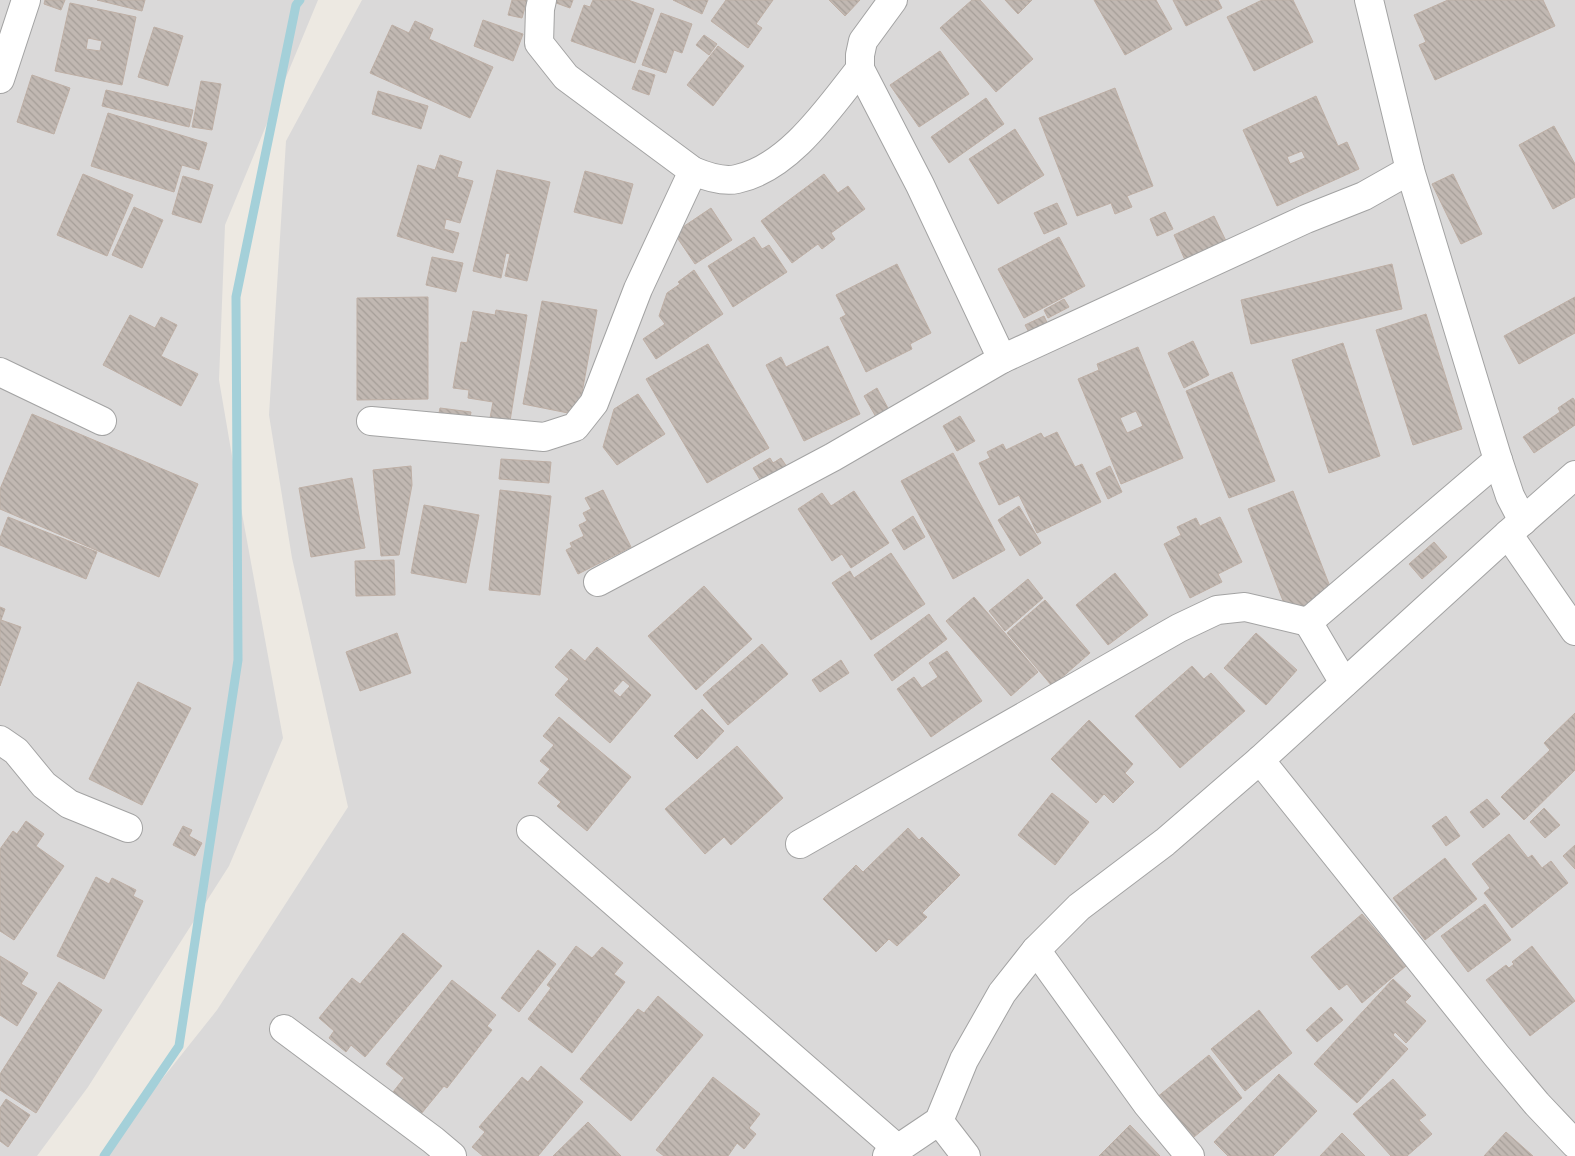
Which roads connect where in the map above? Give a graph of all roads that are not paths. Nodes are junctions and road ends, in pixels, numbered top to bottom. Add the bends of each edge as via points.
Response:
1 (26, 0) edge
2 (542, 0) edge
3 (893, 0) edge
4 (1370, 0) edge
5 (860, 70) junction
6 (0, 79) edge
7 (1410, 170) junction
8 (693, 171) junction
9 (1002, 359) junction
10 (0, 372) edge
11 (102, 421) dead end
12 (371, 421) dead end
13 (1498, 460) junction
14 (1575, 475) edge
15 (1515, 528) junction
16 (598, 582) dead end
17 (1308, 622) junction
18 (1575, 631) edge
19 (1344, 682) junction
20 (0, 740) edge
21 (1260, 760) junction
22 (128, 828) dead end
23 (531, 830) dead end
24 (800, 844) dead end
25 (1036, 950) junction
26 (284, 1029) dead end
27 (939, 1121) junction
28 (1575, 1144) edge
29 (893, 1152) edge
30 (452, 1156) edge
31 (966, 1156) edge
32 (1190, 1156) edge

1 - 6 street
2 - 8 street via 539,43 566,77
3 - 5 street via 863,41
4 - 7 street
5 - 8 street via 818,122 785,155 762,170 736,180 709,177
5 - 9 street via 920,185
7 - 9 street via 1364,196 1306,219
7 - 13 street
8 - 12 street via 638,289 594,403 575,427 544,437
9 - 16 street via 833,457
10 - 11 street
13 - 15 street via 1510,496
13 - 17 street
14 - 15 street
15 - 18 street
15 - 19 street
17 - 19 street
17 - 24 street via 1244,607 1217,610 1179,628
19 - 21 street
20 - 22 street via 16,751 44,785 69,804
21 - 25 street via 1165,842 1079,907
21 - 28 street via 1496,1055
23 - 29 street
25 - 27 street via 992,1010 964,1060
25 - 32 street via 1147,1104
26 - 30 street
27 - 29 street
27 - 31 street

